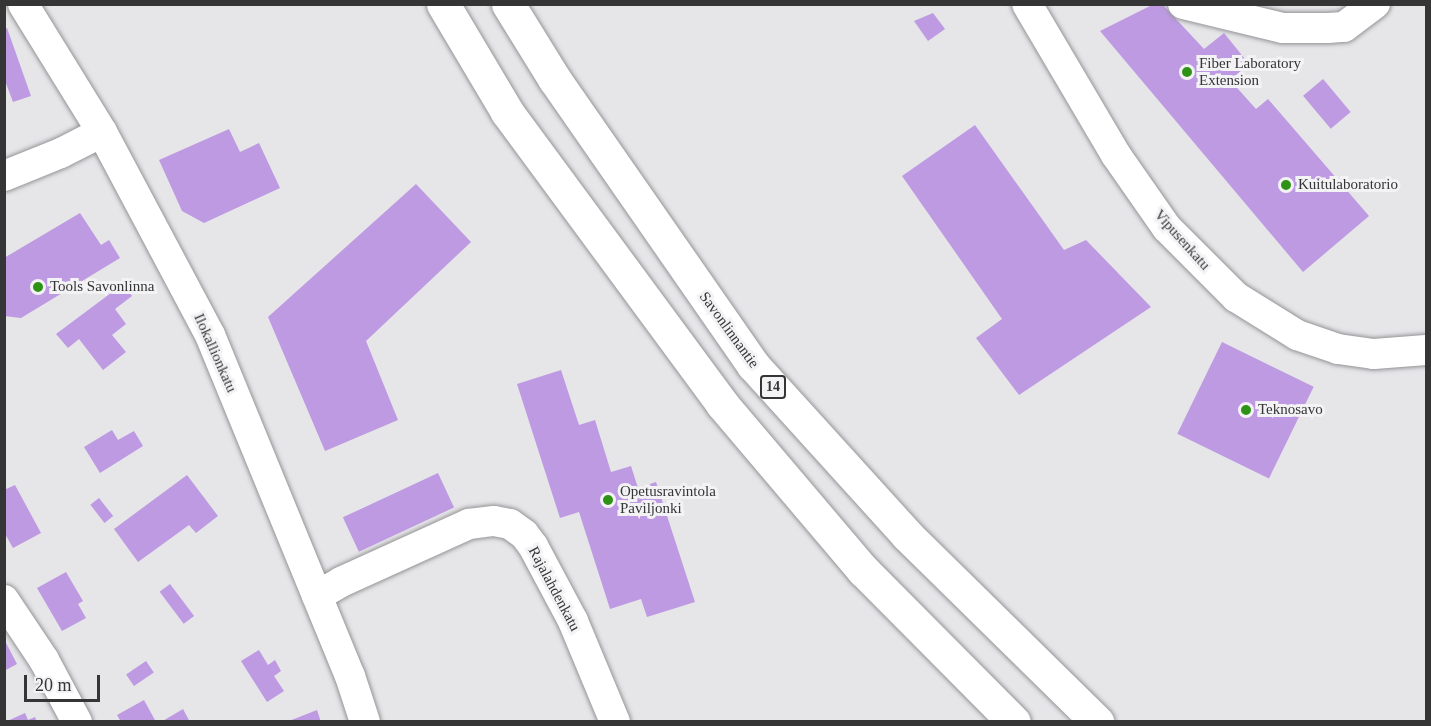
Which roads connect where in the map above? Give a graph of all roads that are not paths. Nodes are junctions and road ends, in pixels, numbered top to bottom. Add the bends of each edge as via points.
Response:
1 (23, 4) edge
2 (443, 4) edge
3 (508, 4) edge
4 (1027, 4) edge
5 (1183, 4) edge
6 (1375, 4) edge
7 (102, 132) junction
8 (4, 176) edge
9 (1426, 350) edge
10 (317, 596) junction
11 (4, 600) edge
12 (77, 722) edge
13 (365, 722) edge
14 (615, 722) edge
15 (1014, 722) edge
16 (1096, 722) edge

1 - 7 street, Ilokallionkatu
2 - 15 highway via 507,112 722,404 863,570
3 - 16 highway, Savonlinnantie / 14 via 555,80 753,365 907,535
4 - 9 street, Vipusenkatu via 1116,155 1167,228 1236,297 1297,335 1338,349 1374,354
5 - 6 street via 1283,28 1344,27
7 - 8 street
7 - 10 street, Ilokallionkatu via 210,335
10 - 13 street, Ilokallionkatu
10 - 14 street, Rajalahdenkatu via 469,525 494,520 510,524 533,546 573,621
11 - 12 street via 44,660

